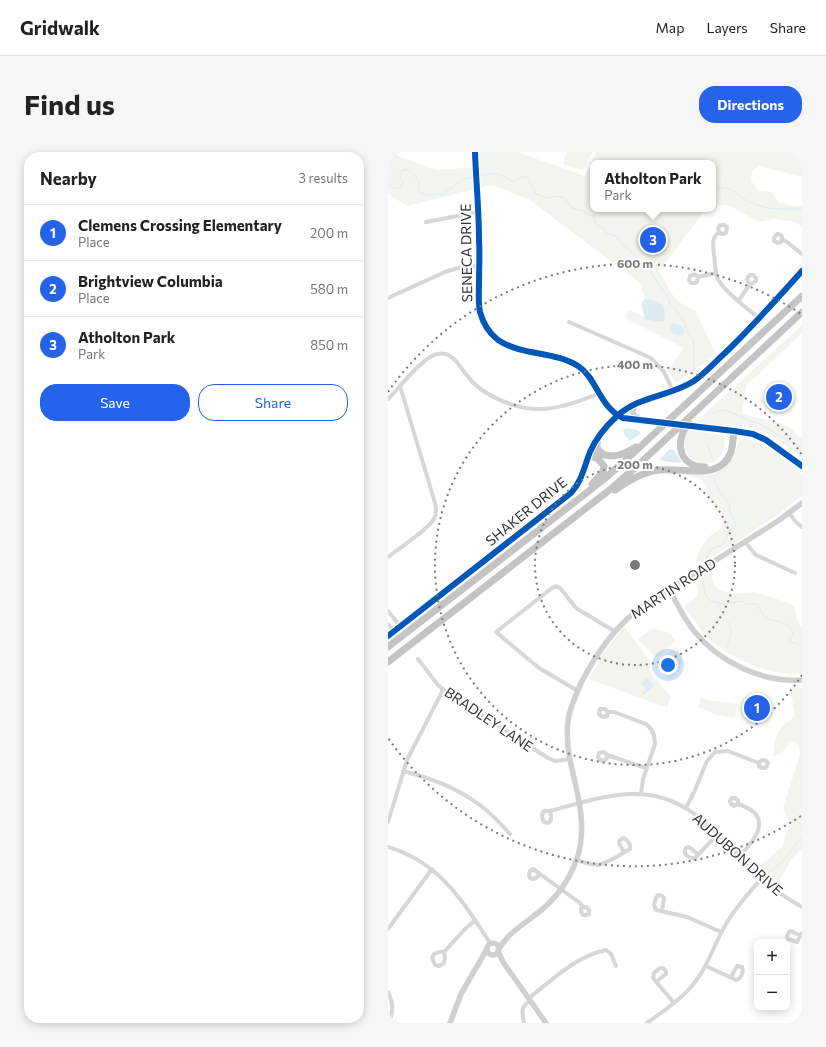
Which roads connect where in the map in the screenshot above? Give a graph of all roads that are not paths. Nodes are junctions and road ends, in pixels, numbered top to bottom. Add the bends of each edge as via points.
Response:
1 (475, 152) edge
2 (478, 212) junction
3 (426, 222) dead end
4 (719, 232) dead end
5 (782, 239) dead end
6 (802, 254) edge
7 (479, 266) junction
8 (802, 271) edge
9 (716, 273) junction
10 (698, 277) dead end
11 (750, 284) dead end
12 (802, 295) edge
13 (388, 298) edge
14 (739, 300) junction
15 (802, 313) edge
16 (760, 319) junction
17 (569, 322) dead end
18 (400, 386) junction
19 (673, 391) junction
20 (717, 391) junction
21 (598, 394) junction
22 (388, 399) edge
23 (636, 403) junction
24 (617, 415) junction
25 (644, 421) junction
26 (732, 431) junction
27 (652, 436) junction
28 (598, 438) junction
29 (589, 454) junction
30 (608, 456) junction
31 (802, 466) edge
32 (802, 503) edge
33 (572, 504) junction
34 (789, 513) junction
35 (566, 524) junction
36 (802, 526) edge
37 (745, 542) junction
38 (388, 557) edge
39 (795, 573) dead end
40 (669, 589) junction
41 (388, 612) edge
42 (388, 624) edge
43 (400, 626) junction
44 (394, 631) junction
45 (614, 631) junction
46 (388, 636) edge
47 (388, 647) edge
48 (418, 659) dead end
49 (388, 662) edge
50 (802, 680) edge
51 (443, 690) junction
52 (578, 691) junction
53 (608, 712) dead end
54 (607, 755) dead end
55 (570, 759) junction
56 (759, 763) dead end
57 (646, 768) junction
58 (403, 771) junction
59 (641, 794) junction
60 (580, 803) junction
61 (738, 804) dead end
62 (686, 808) junction
63 (550, 811) dead end
64 (388, 822) edge
65 (510, 834) dead end
66 (718, 834) junction
67 (388, 847) edge
68 (624, 852) dead end
69 (698, 854) dead end
70 (739, 856) junction
71 (576, 860) junction
72 (432, 869) junction
73 (540, 874) dead end
74 (761, 879) junction
75 (562, 889) junction
76 (583, 907) dead end
77 (802, 907) edge
78 (662, 910) dead end
79 (474, 920) junction
80 (388, 928) edge
81 (721, 932) junction
82 (496, 947) junction
83 (487, 950) junction
84 (444, 952) dead end
85 (493, 954) junction
86 (504, 962) junction
87 (616, 966) dead end
88 (706, 966) junction
89 (478, 967) junction
90 (731, 977) dead end
91 (657, 981) dead end
92 (388, 992) edge
93 (529, 999) junction
94 (674, 1003) junction
95 (388, 1023) edge
96 (450, 1023) edge
97 (524, 1023) edge
98 (546, 1023) edge
99 (648, 1023) edge

1 - 2 street, SENECA DRIVE
2 - 3 street
2 - 7 street, SENECA DRIVE
4 - 9 street via 713,242
5 - 6 street
7 - 13 street via 461,267 445,272
7 - 21 street, SENECA DRIVE via 480,311 494,336 515,348 575,364 588,375
8 - 16 street, SHAKER DRIVE
9 - 10 street
9 - 14 street via 722,284
11 - 14 street
12 - 27 highway
14 - 16 street
15 - 20 highway
16 - 19 street, SHAKER DRIVE via 704,373
17 - 19 street via 651,358 664,372
18 - 21 street via 426,359 442,353 452,357 484,392 514,405 538,409 554,408
18 - 22 street
18 - 38 street via 436,513 427,527
19 - 23 street, SHAKER DRIVE
20 - 26 highway via 684,429 680,449 686,460 693,464 701,467 713,466 726,454
20 - 35 highway via 636,467
21 - 24 street, SENECA DRIVE
23 - 24 street, SHAKER DRIVE
23 - 25 street via 633,414
24 - 25 street
24 - 28 street, SHAKER DRIVE
25 - 26 street, bridge
26 - 31 street via 753,434 766,440
26 - 35 highway via 731,452 718,468 705,471 658,470 646,473 631,480
27 - 30 highway via 626,453
27 - 33 highway
28 - 29 street, SHAKER DRIVE
28 - 30 highway via 597,449
29 - 30 highway
29 - 33 highway via 601,461 604,469
29 - 43 street, SHAKER DRIVE via 580,480 571,493
32 - 34 street, MARTIN ROAD
33 - 47 highway
34 - 36 street
34 - 37 street, MARTIN ROAD
35 - 49 highway
37 - 39 street via 756,556
37 - 40 street, MARTIN ROAD
40 - 45 street, MARTIN ROAD via 640,608
40 - 50 street via 695,632 724,658 746,670 766,676
41 - 43 street
42 - 44 street
43 - 44 street, SHAKER DRIVE
44 - 46 street, SHAKER DRIVE
45 - 52 street, MARTIN ROAD via 595,658
45 - 52 street via 576,608 556,586 496,632 539,668
48 - 51 street, BRADLEY LANE
51 - 55 street, BRADLEY LANE via 548,758 555,761
51 - 58 street via 414,744
52 - 55 street, MARTIN ROAD via 571,707 568,724
53 - 57 street via 642,722 651,729 655,744
54 - 57 street
55 - 60 street, MARTIN ROAD
56 - 62 street via 728,751 715,752 707,760
57 - 59 street
58 - 64 street
58 - 65 street via 438,782 462,794 481,806
59 - 60 street, AUDUBON DRIVE via 616,795
59 - 62 street, AUDUBON DRIVE via 662,797
60 - 63 street, AUDUBON DRIVE
60 - 71 street, MARTIN ROAD via 582,834
61 - 70 street via 753,810 759,825 754,840
62 - 66 street, AUDUBON DRIVE
66 - 69 street
66 - 70 street, AUDUBON DRIVE
67 - 72 street via 413,857
68 - 71 street via 599,865
70 - 74 street, AUDUBON DRIVE
71 - 75 street, MARTIN ROAD
72 - 79 street via 453,890
72 - 80 street
73 - 75 street
74 - 77 street, AUDUBON DRIVE
74 - 81 street
75 - 76 street
75 - 82 street, MARTIN ROAD via 547,905
78 - 81 street via 687,917
79 - 82 street
79 - 84 street
81 - 88 street
82 - 83 street via 488,945
82 - 85 street
82 - 86 street
83 - 85 street
83 - 89 street
85 - 86 street
85 - 89 street
86 - 93 street
87 - 93 street via 611,954 606,950 591,955
88 - 90 street
88 - 94 street via 691,988
89 - 96 street via 461,994
91 - 94 street
92 - 95 street via 392,1004
93 - 97 street via 522,1010
93 - 98 street
94 - 99 street

